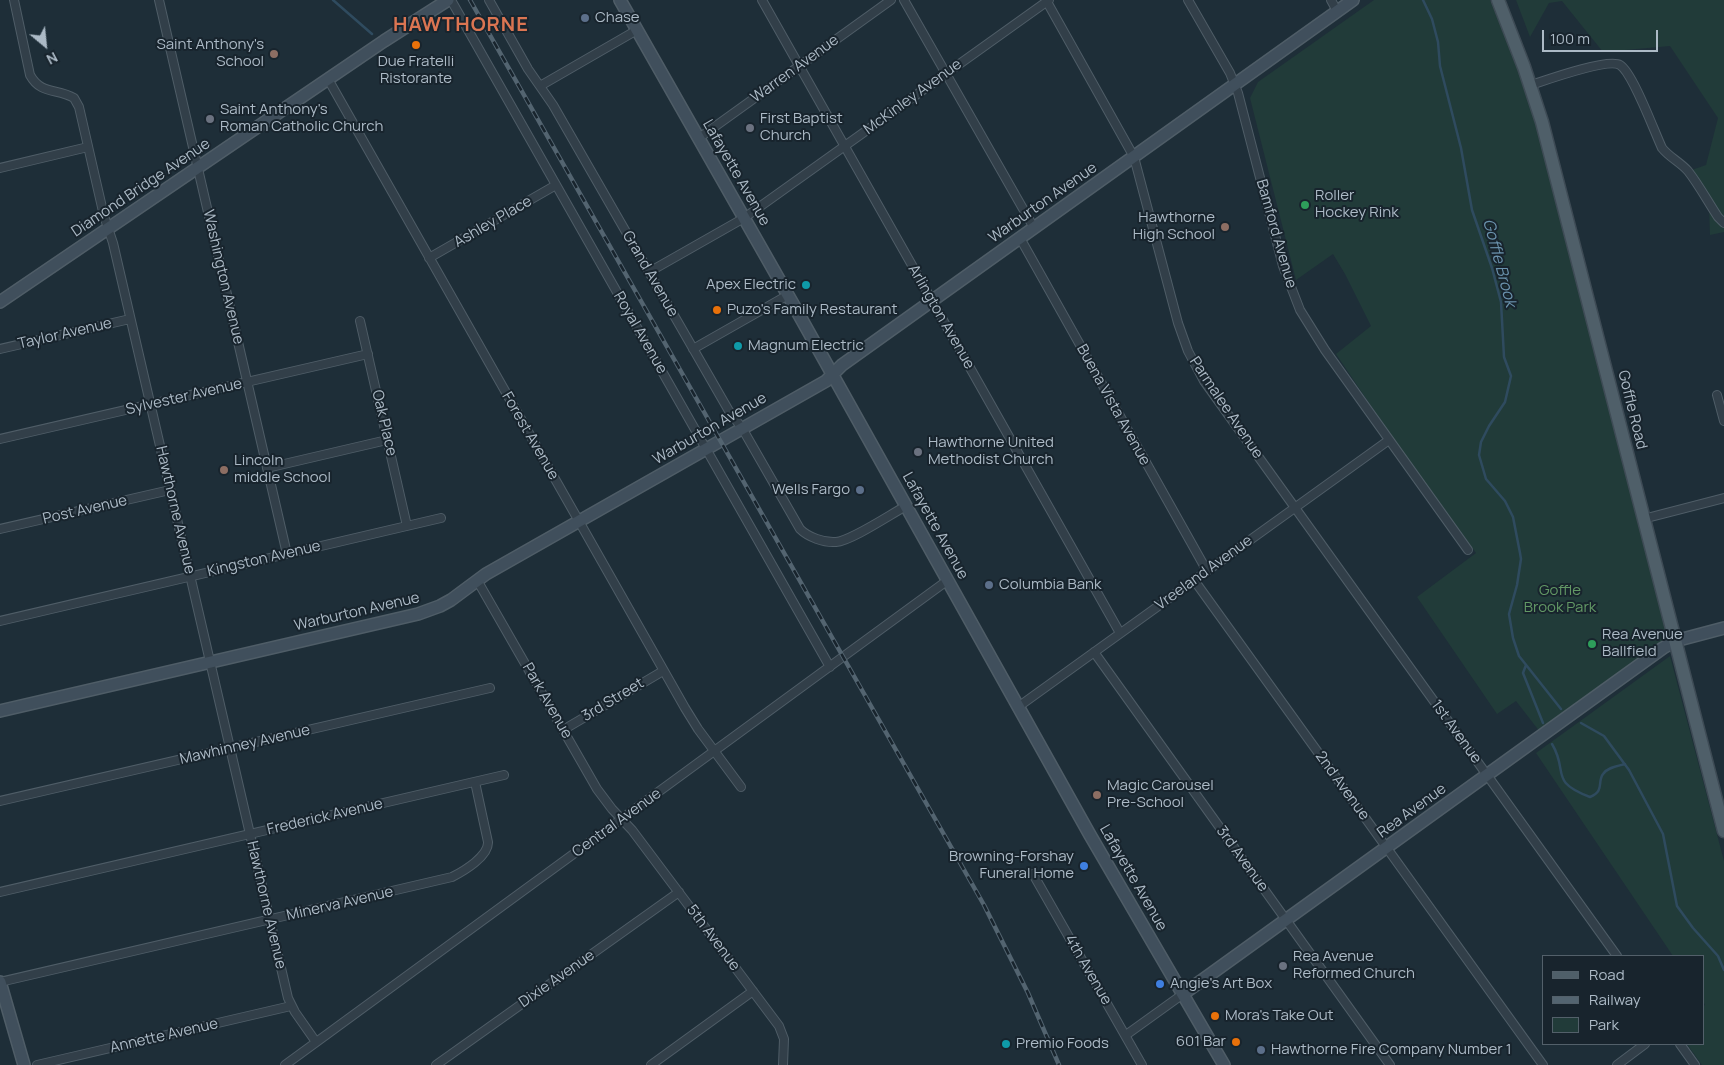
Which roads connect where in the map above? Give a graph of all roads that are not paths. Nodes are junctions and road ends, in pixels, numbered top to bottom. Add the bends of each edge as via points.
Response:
1 (14, 0) edge
2 (159, 0) edge
3 (450, 0) edge
4 (489, 0) edge
5 (620, 0) edge
6 (762, 0) edge
7 (891, 0) edge
8 (904, 0) edge
9 (1047, 0) edge
10 (1188, 0) edge
11 (1330, 0) edge
12 (1353, 0) edge
13 (1498, 0) edge
14 (1337, 12) junction
15 (637, 30) junction
16 (799, 66) junction
17 (946, 74) junction
18 (328, 79) junction
19 (1235, 84) junction
20 (1531, 85) junction
21 (540, 86) junction
22 (699, 138) junction
23 (844, 146) junction
24 (88, 147) junction
25 (1134, 157) junction
26 (0, 168) edge
27 (198, 168) junction
28 (556, 185) junction
29 (744, 218) junction
30 (1724, 223) edge
31 (108, 228) junction
32 (1034, 228) junction
33 (1020, 238) junction
34 (429, 258) junction
35 (649, 272) junction
36 (788, 295) junction
37 (932, 301) junction
38 (0, 302) edge
39 (130, 319) junction
40 (360, 321) dead end
41 (693, 349) junction
42 (0, 350) edge
43 (368, 354) junction
44 (833, 375) junction
45 (247, 382) junction
46 (1717, 395) dead end
47 (150, 405) junction
48 (1724, 421) edge
49 (742, 428) junction
50 (0, 440) edge
51 (388, 440) junction
52 (1389, 440) junction
53 (706, 449) junction
54 (267, 468) junction
55 (170, 490) junction
56 (1724, 498) edge
57 (906, 506) junction
58 (1294, 508) junction
59 (441, 518) dead end
60 (1643, 519) junction
61 (579, 521) junction
62 (407, 526) junction
63 (0, 529) edge
64 (1468, 550) dead end
65 (287, 554) junction
66 (1207, 571) junction
67 (190, 576) junction
68 (477, 580) junction
69 (948, 580) junction
70 (1194, 580) junction
71 (0, 621) edge
72 (1724, 628) edge
73 (1120, 633) junction
74 (1675, 641) junction
75 (1094, 652) junction
76 (210, 662) junction
77 (830, 667) junction
78 (663, 671) junction
79 (490, 688) dead end
80 (1018, 707) junction
81 (0, 711) edge
82 (563, 730) junction
83 (230, 748) junction
84 (715, 751) junction
85 (1487, 775) junction
86 (504, 776) dead end
87 (475, 782) junction
88 (741, 787) dead end
89 (0, 801) edge
90 (621, 819) junction
91 (1724, 831) edge
92 (250, 834) junction
93 (1387, 848) junction
94 (1033, 874) dead end
95 (0, 892) edge
96 (679, 892) junction
97 (270, 920) junction
98 (1286, 920) junction
99 (1616, 955) edge
100 (0, 982) edge
101 (754, 991) junction
102 (1183, 994) junction
103 (3, 1005) edge
104 (291, 1006) junction
105 (1126, 1036) junction
106 (316, 1042) junction
107 (1644, 1045) edge
108 (1681, 1045) edge
109 (24, 1065) edge
110 (38, 1065) edge
111 (285, 1065) edge
112 (436, 1065) edge
113 (651, 1065) edge
114 (782, 1065) edge
115 (1142, 1065) edge
116 (1224, 1065) edge
117 (1390, 1065) edge
118 (1543, 1065) edge
119 (1617, 1065) edge
120 (1695, 1065) edge

1 - 24 street, Hawthorne Avenue via 30,75 42,88 74,98
2 - 27 street, Washington Avenue
3 - 18 street, Diamond Bridge Avenue
3 - 28 street, Royal Avenue
4 - 21 street, Grand Avenue
5 - 15 street, Lafayette Avenue
6 - 16 street, Arlington Avenue
7 - 16 street, Warren Avenue
8 - 17 street
9 - 17 street, McKinley Avenue
9 - 25 street, Parmalee Avenue
10 - 19 street, Bamford Avenue
11 - 14 street
12 - 14 street, Warburton Avenue
13 - 20 main road, Goffle Road
14 - 19 street, Warburton Avenue
15 - 21 street
15 - 22 street, Lafayette Avenue
16 - 22 street, Warren Avenue
16 - 23 street, Arlington Avenue
17 - 23 street, McKinley Avenue
17 - 32 street
18 - 27 street, Diamond Bridge Avenue
18 - 34 street, Forest Avenue
19 - 25 street, Warburton Avenue
19 - 52 street, Bamford Avenue via 1293,295 1316,337
20 - 30 street via 1591,67 1614,62 1620,64 1633,81 1662,148 1689,172
20 - 60 main road, Goffle Road
21 - 35 street, Grand Avenue
22 - 29 street, Lafayette Avenue
23 - 29 street, McKinley Avenue
23 - 37 street, Arlington Avenue
24 - 26 street
24 - 31 street, Hawthorne Avenue
25 - 32 street, Warburton Avenue
25 - 58 street, Parmalee Avenue via 1188,351 1214,396
27 - 31 street, Diamond Bridge Avenue
27 - 45 street, Washington Avenue
28 - 34 street, Ashley Place
28 - 53 street, Royal Avenue
29 - 35 street, McKinley Avenue
29 - 36 street, Lafayette Avenue
31 - 38 street, Diamond Bridge Avenue
31 - 39 street, Hawthorne Avenue
32 - 33 street, Warburton Avenue
33 - 37 street, Warburton Avenue
33 - 66 street, Buena Vista Avenue
34 - 61 street, Forest Avenue
35 - 41 street, Grand Avenue
36 - 41 street
36 - 44 street, Lafayette Avenue
37 - 44 street, Warburton Avenue via 842,365
37 - 73 street, Arlington Avenue
39 - 42 street, Taylor Avenue
39 - 47 street, Hawthorne Avenue
40 - 43 street, Oak Place
41 - 49 street, Grand Avenue
43 - 45 street, Sylvester Avenue
43 - 51 street, Oak Place
44 - 49 street, Warburton Avenue
44 - 57 street, Lafayette Avenue
45 - 47 street, Sylvester Avenue
45 - 54 street, Washington Avenue
46 - 48 street
47 - 50 street, Sylvester Avenue
47 - 55 street, Hawthorne Avenue
49 - 53 street, Warburton Avenue
49 - 57 street, Grand Avenue via 804,533 818,539 842,541
51 - 54 street
51 - 62 street, Oak Place
52 - 58 street, Vreeland Avenue
52 - 64 street, Bamford Avenue
53 - 61 street, Warburton Avenue
53 - 77 street, Royal Avenue
54 - 65 street, Washington Avenue
55 - 63 street, Post Avenue
55 - 67 street, Hawthorne Avenue
56 - 60 street
57 - 69 street, Lafayette Avenue
58 - 66 street, Vreeland Avenue
58 - 85 street, 1st Avenue
59 - 62 street, Kingston Avenue
60 - 74 main road, Goffle Road
61 - 68 street, Warburton Avenue
61 - 78 street, Forest Avenue
62 - 65 street, Kingston Avenue
65 - 67 street, Kingston Avenue
66 - 70 street, Vreeland Avenue
67 - 71 street, Kingston Avenue
67 - 76 street, Hawthorne Avenue
68 - 76 street, Warburton Avenue via 451,600 430,610
68 - 82 street, Park Avenue
69 - 77 street, Central Avenue
69 - 80 street, Lafayette Avenue
70 - 73 street, Vreeland Avenue
70 - 93 street, 2nd Avenue
72 - 74 street, Rea Avenue
73 - 75 street, Vreeland Avenue
74 - 85 street, Rea Avenue
74 - 91 main road, Goffle Road
75 - 80 street, Vreeland Avenue
75 - 98 street, 3rd Avenue
76 - 81 street, Warburton Avenue
76 - 83 street, Hawthorne Avenue
77 - 84 street, Central Avenue
78 - 82 street, 3rd Street
78 - 84 street, Forest Avenue via 691,719
79 - 83 street, Mawhinney Avenue
80 - 102 street, Lafayette Avenue
82 - 90 street, Park Avenue via 597,789
83 - 89 street, Mawhinney Avenue
83 - 92 street, Hawthorne Avenue
84 - 88 street, Forest Avenue
84 - 90 street, Central Avenue
85 - 93 street, Rea Avenue
85 - 99 street, 1st Avenue
86 - 87 street, Frederick Avenue
87 - 92 street, Frederick Avenue
87 - 97 street, Minerva Avenue via 488,846 485,854 458,874 446,880
90 - 96 street, 5th Avenue
90 - 106 street, Central Avenue
92 - 95 street, Frederick Avenue
92 - 97 street, Hawthorne Avenue
93 - 98 street, Rea Avenue
93 - 118 street, 2nd Avenue
94 - 105 street, 4th Avenue
96 - 101 street, 5th Avenue
96 - 112 street, Dixie Avenue
97 - 100 street, Minerva Avenue
97 - 104 street, Hawthorne Avenue
98 - 102 street, Rea Avenue
98 - 117 street, 3rd Avenue
100 - 103 street
101 - 113 street
101 - 114 street, 5th Avenue via 782,1032
102 - 105 street, Rea Avenue
102 - 116 street, Lafayette Avenue
103 - 109 street
104 - 106 street, Hawthorne Avenue
104 - 110 street, Annette Avenue
105 - 115 street, 4th Avenue
106 - 111 street, Central Avenue
107 - 119 street
108 - 120 street

